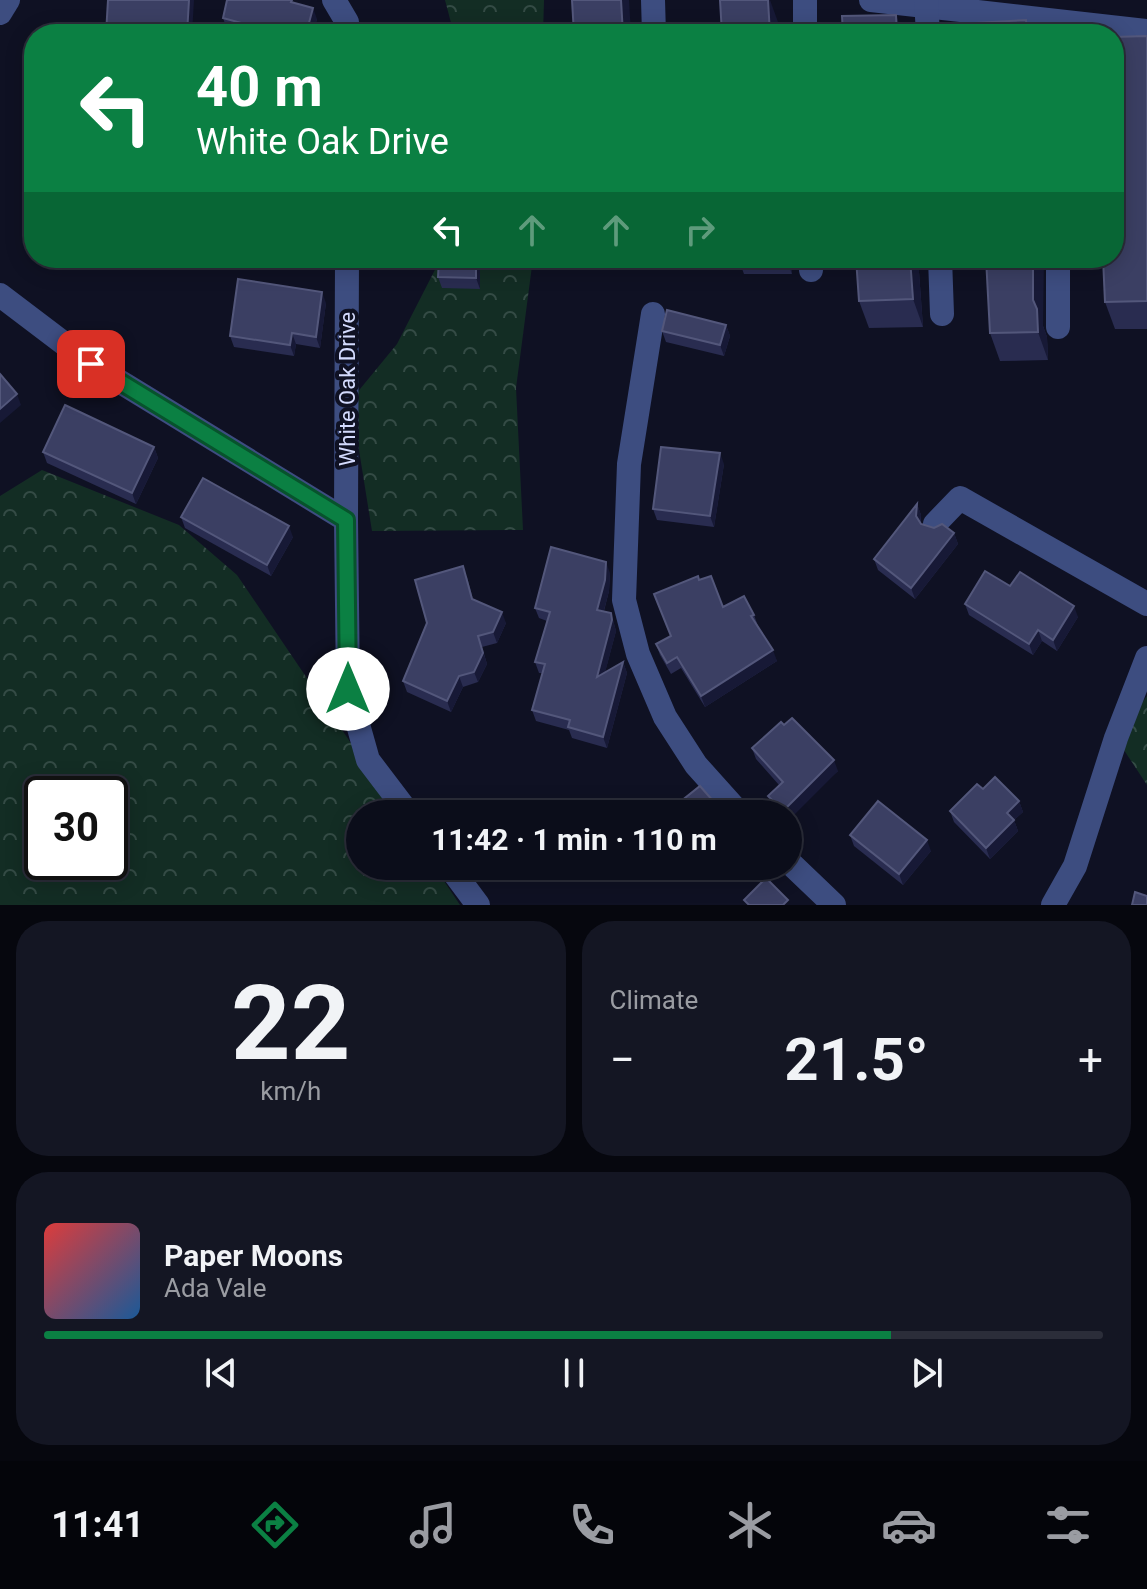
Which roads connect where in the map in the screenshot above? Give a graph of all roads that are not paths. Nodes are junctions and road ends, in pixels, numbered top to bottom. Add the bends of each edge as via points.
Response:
1 (8, 0) edge
2 (334, 0) edge
3 (653, 0) edge
4 (805, 0) edge
5 (871, 0) edge
6 (926, 3) edge
7 (0, 13) edge
8 (1054, 18) edge
9 (347, 24) edge
10 (654, 24) edge
11 (805, 24) edge
12 (927, 24) edge
13 (1097, 24) edge
14 (1124, 28) edge
15 (1147, 31) edge
16 (347, 268) edge
17 (940, 268) edge
18 (1058, 268) edge
19 (0, 295) edge
20 (653, 314) dead end
21 (942, 314) dead end
22 (1058, 327) dead end
23 (346, 520) junction
24 (935, 524) edge
25 (1147, 604) edge
26 (1147, 658) edge
27 (398, 800) edge
28 (727, 800) edge
29 (802, 874) edge
30 (459, 880) edge
31 (478, 905) edge
32 (834, 905) edge
33 (1053, 905) edge

1 - 7 street
2 - 9 street
3 - 10 street
4 - 11 street
5 - 6 street
6 - 8 street
6 - 12 street
8 - 13 street
14 - 15 street
16 - 23 street, White Oak Drive
17 - 21 street
18 - 22 street
19 - 23 street via 91,364
20 - 28 street via 629,464 624,600 638,654 665,717 696,765
23 - 27 street, White Oak Drive via 348,689 368,760
24 - 25 street via 960,498
26 - 33 street via 1075,866
29 - 32 street
30 - 31 street

